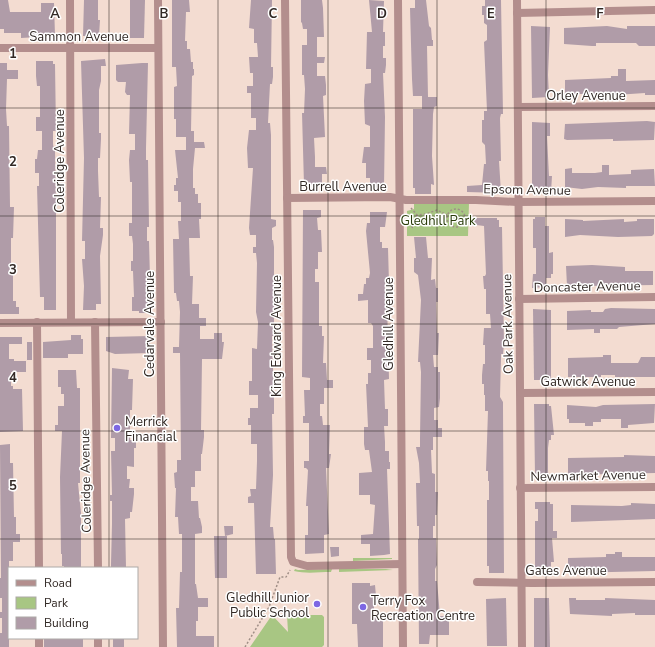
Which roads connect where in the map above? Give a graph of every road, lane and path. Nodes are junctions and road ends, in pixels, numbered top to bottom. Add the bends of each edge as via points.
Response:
1 (70, 0) edge
2 (158, 0) edge
3 (286, 0) edge
4 (398, 0) edge
5 (516, 0) edge
6 (655, 10) edge
7 (517, 13) junction
8 (0, 48) edge
9 (71, 48) junction
10 (158, 48) junction
11 (655, 106) edge
12 (518, 107) junction
13 (287, 198) junction
14 (399, 198) junction
15 (655, 201) edge
16 (517, 202) junction
17 (411, 208) dead end
18 (417, 215) junction
19 (448, 215) junction
20 (412, 228) dead end
21 (655, 297) edge
22 (518, 299) junction
23 (37, 322) junction
24 (71, 322) junction
25 (95, 322) junction
26 (160, 322) junction
27 (0, 323) edge
28 (655, 392) edge
29 (520, 393) junction
30 (655, 486) edge
31 (520, 488) junction
32 (402, 564) junction
33 (39, 567) edge
34 (98, 567) edge
35 (290, 570) dead end
36 (477, 582) dead end
37 (520, 582) junction
38 (655, 582) edge
39 (163, 647) edge
40 (245, 647) edge
41 (403, 647) edge
42 (522, 647) edge

1 - 9 street, Coleridge Avenue
2 - 10 street, Cedarvale Avenue
3 - 13 street, King Edward Avenue
4 - 14 street, Gledhill Avenue
5 - 7 street, Oak Park Avenue
6 - 7 street
7 - 12 street, Oak Park Avenue
8 - 9 street, Sammon Avenue
9 - 10 street, Sammon Avenue
9 - 24 street, Coleridge Avenue
10 - 26 street, Cedarvale Avenue
11 - 12 street, Orley Avenue
12 - 16 street, Oak Park Avenue
13 - 14 street, Burrell Avenue
13 - 32 street, King Edward Avenue via 290,556 293,562 307,566
14 - 16 street, Epsom Avenue
14 - 32 street, Gledhill Avenue
15 - 16 street, Epsom Avenue
16 - 22 street, Oak Park Avenue
17 - 18 path
18 - 19 path via 437,210
18 - 20 path
19 - 19 path via 448,221 454,226 464,221 464,213 459,209 454,209
21 - 22 street, Doncaster Avenue
22 - 29 street, Oak Park Avenue
23 - 24 street
23 - 27 street
23 - 33 street
24 - 25 street
25 - 26 street
25 - 34 street, Coleridge Avenue
26 - 39 street, Cedarvale Avenue
28 - 29 street, Gatwick Avenue
29 - 31 street, Oak Park Avenue
30 - 31 street, Newmarket Avenue
31 - 37 street, Oak Park Avenue
32 - 41 street, Gledhill Avenue
35 - 40 path via 286,577 280,577 269,607
36 - 37 street, Gates Avenue
37 - 38 street, Gates Avenue
37 - 42 street, Oak Park Avenue

